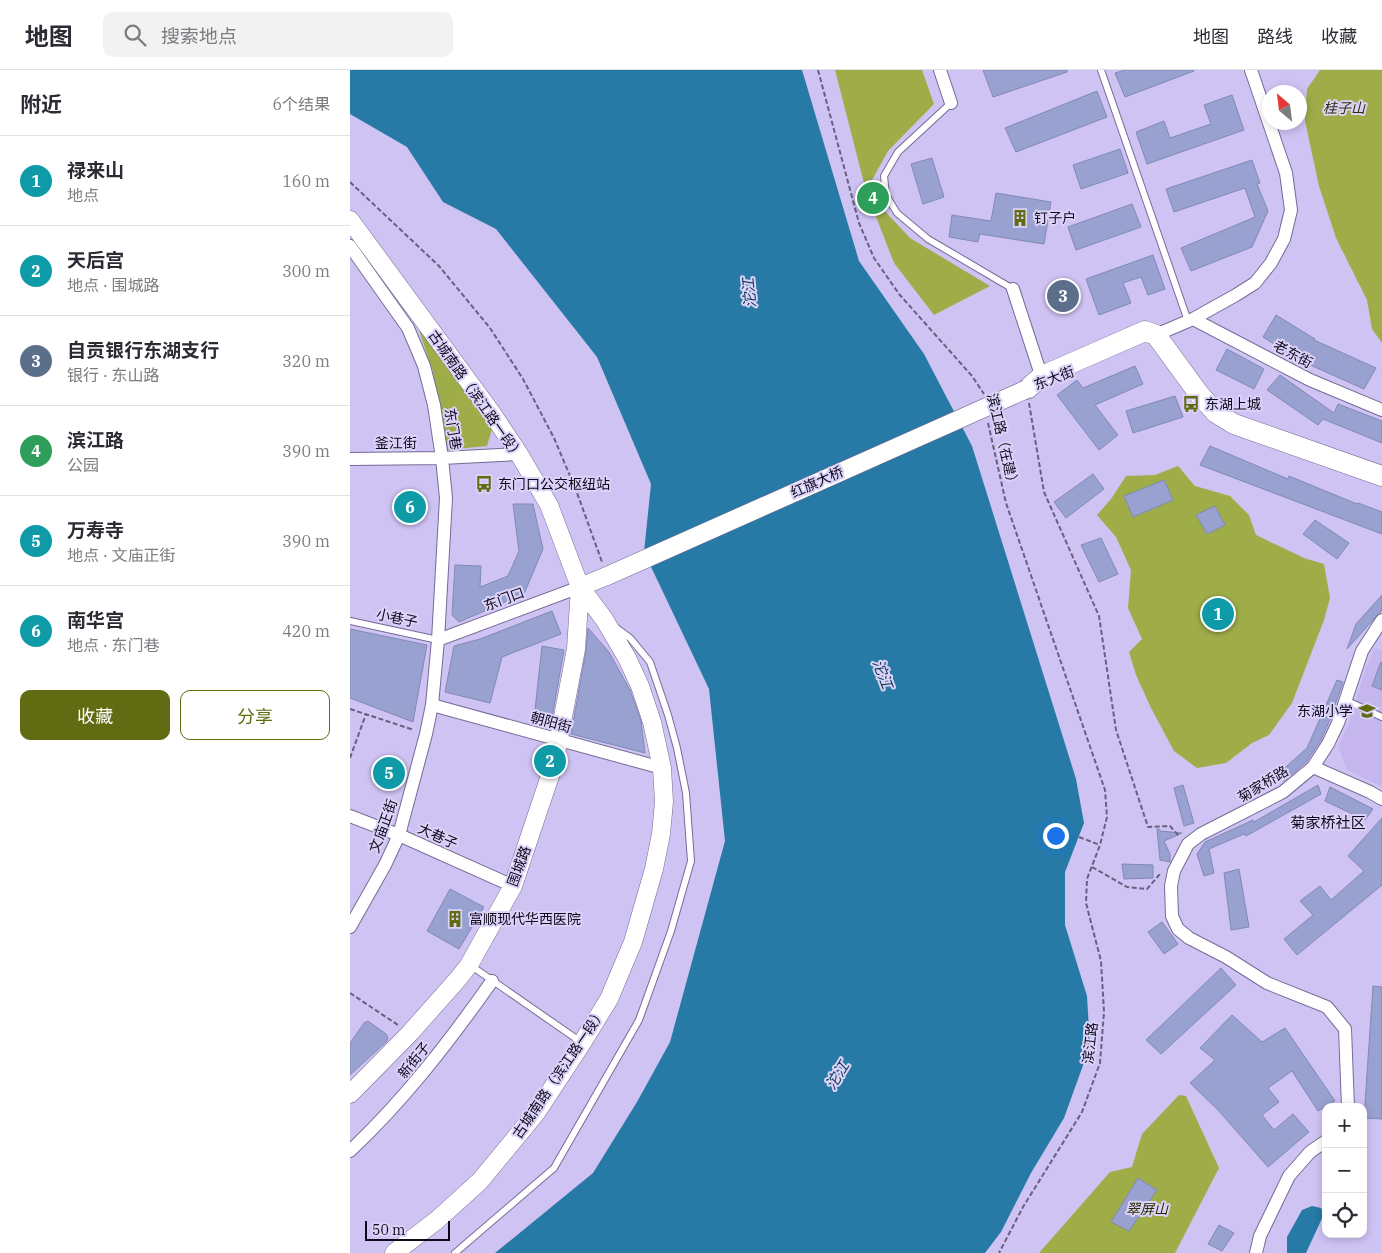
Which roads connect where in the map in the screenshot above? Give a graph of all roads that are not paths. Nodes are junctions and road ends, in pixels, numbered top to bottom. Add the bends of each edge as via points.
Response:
1 (940, 70) edge
2 (1101, 70) edge
3 (1251, 70) edge
4 (951, 103) joint
5 (350, 220) edge
6 (350, 246) edge
7 (1013, 289) joint
8 (1190, 320) junction
9 (1150, 338) junction
10 (1038, 383) junction
11 (1382, 410) edge
12 (519, 454) junction
13 (442, 458) junction
14 (350, 459) edge
15 (1382, 476) edge
16 (1382, 489) edge
17 (580, 587) junction
18 (604, 619) junction
19 (1382, 620) edge
20 (350, 621) edge
21 (438, 640) junction
22 (1345, 700) junction
23 (432, 705) junction
24 (1382, 717) edge
25 (559, 740) junction
26 (1313, 767) junction
27 (662, 768) junction
28 (1382, 799) edge
29 (350, 816) edge
30 (399, 835) junction
31 (513, 886) junction
32 (350, 927) edge
33 (469, 965) junction
34 (492, 981) junction
35 (582, 1044) junction
36 (350, 1094) edge
37 (1348, 1103) edge
38 (1322, 1144) edge
39 (350, 1152) edge
40 (394, 1253) edge
41 (455, 1253) edge
42 (1256, 1253) edge

1 - 4 street
2 - 8 lane
3 - 8 street via 1286,173 1291,210 1284,239 1271,263 1254,283
4 - 7 lane via 898,152 884,176 886,195 896,213 928,239
5 - 12 street, 古城南路（滨江路一段）
6 - 13 street, 东门巷 via 408,328 424,366
7 - 10 street
8 - 9 street
8 - 11 street, 老东街 via 1310,380
9 - 10 main road, 东大街
9 - 15 main road via 1216,413 1234,424
9 - 16 main road via 1192,404 1208,422 1226,434
10 - 17 street, 红旗大桥, bridge
12 - 13 street, 釜江街
12 - 17 street, 古城南路（滨江路一段） via 549,505
13 - 14 street, 釜江街
13 - 21 street, 东门巷 via 446,498
17 - 18 street, 古城南路（滨江路一段）
17 - 21 street, 东门口
17 - 25 street, 围城路 via 576,649
18 - 27 street, 古城南路（滨江路一段） via 640,686
18 - 41 lane via 630,638 650,662 668,715 686,793 691,861 671,931 639,1020 554,1168
19 - 22 street, 菊家桥路 via 1362,651
20 - 21 lane, 小巷子
21 - 23 street, 文庙正街
22 - 24 lane
22 - 26 street, 菊家桥路 via 1328,744
23 - 25 street, 朝阳街
23 - 30 street, 文庙正街
25 - 27 street, 朝阳街
25 - 31 street, 围城路
26 - 28 street
26 - 37 street, 菊家桥路 via 1283,792 1201,834 1188,844 1174,871 1172,916 1178,929 1189,938 1267,983 1327,1007 1345,1029
27 - 35 street, 古城南路（滨江路一段） via 664,802 661,834 633,942 613,991
29 - 30 street, 大巷子
30 - 31 street, 大巷子
30 - 32 street, 文庙正街
31 - 33 street, 围城路
33 - 34 lane
33 - 36 street, 围城路 via 410,1033
34 - 35 lane
34 - 39 street, 新街子 via 422,1075
35 - 40 street, 古城南路（滨江路一段） via 536,1113 480,1181
38 - 42 street via 1289,1176 1260,1236

